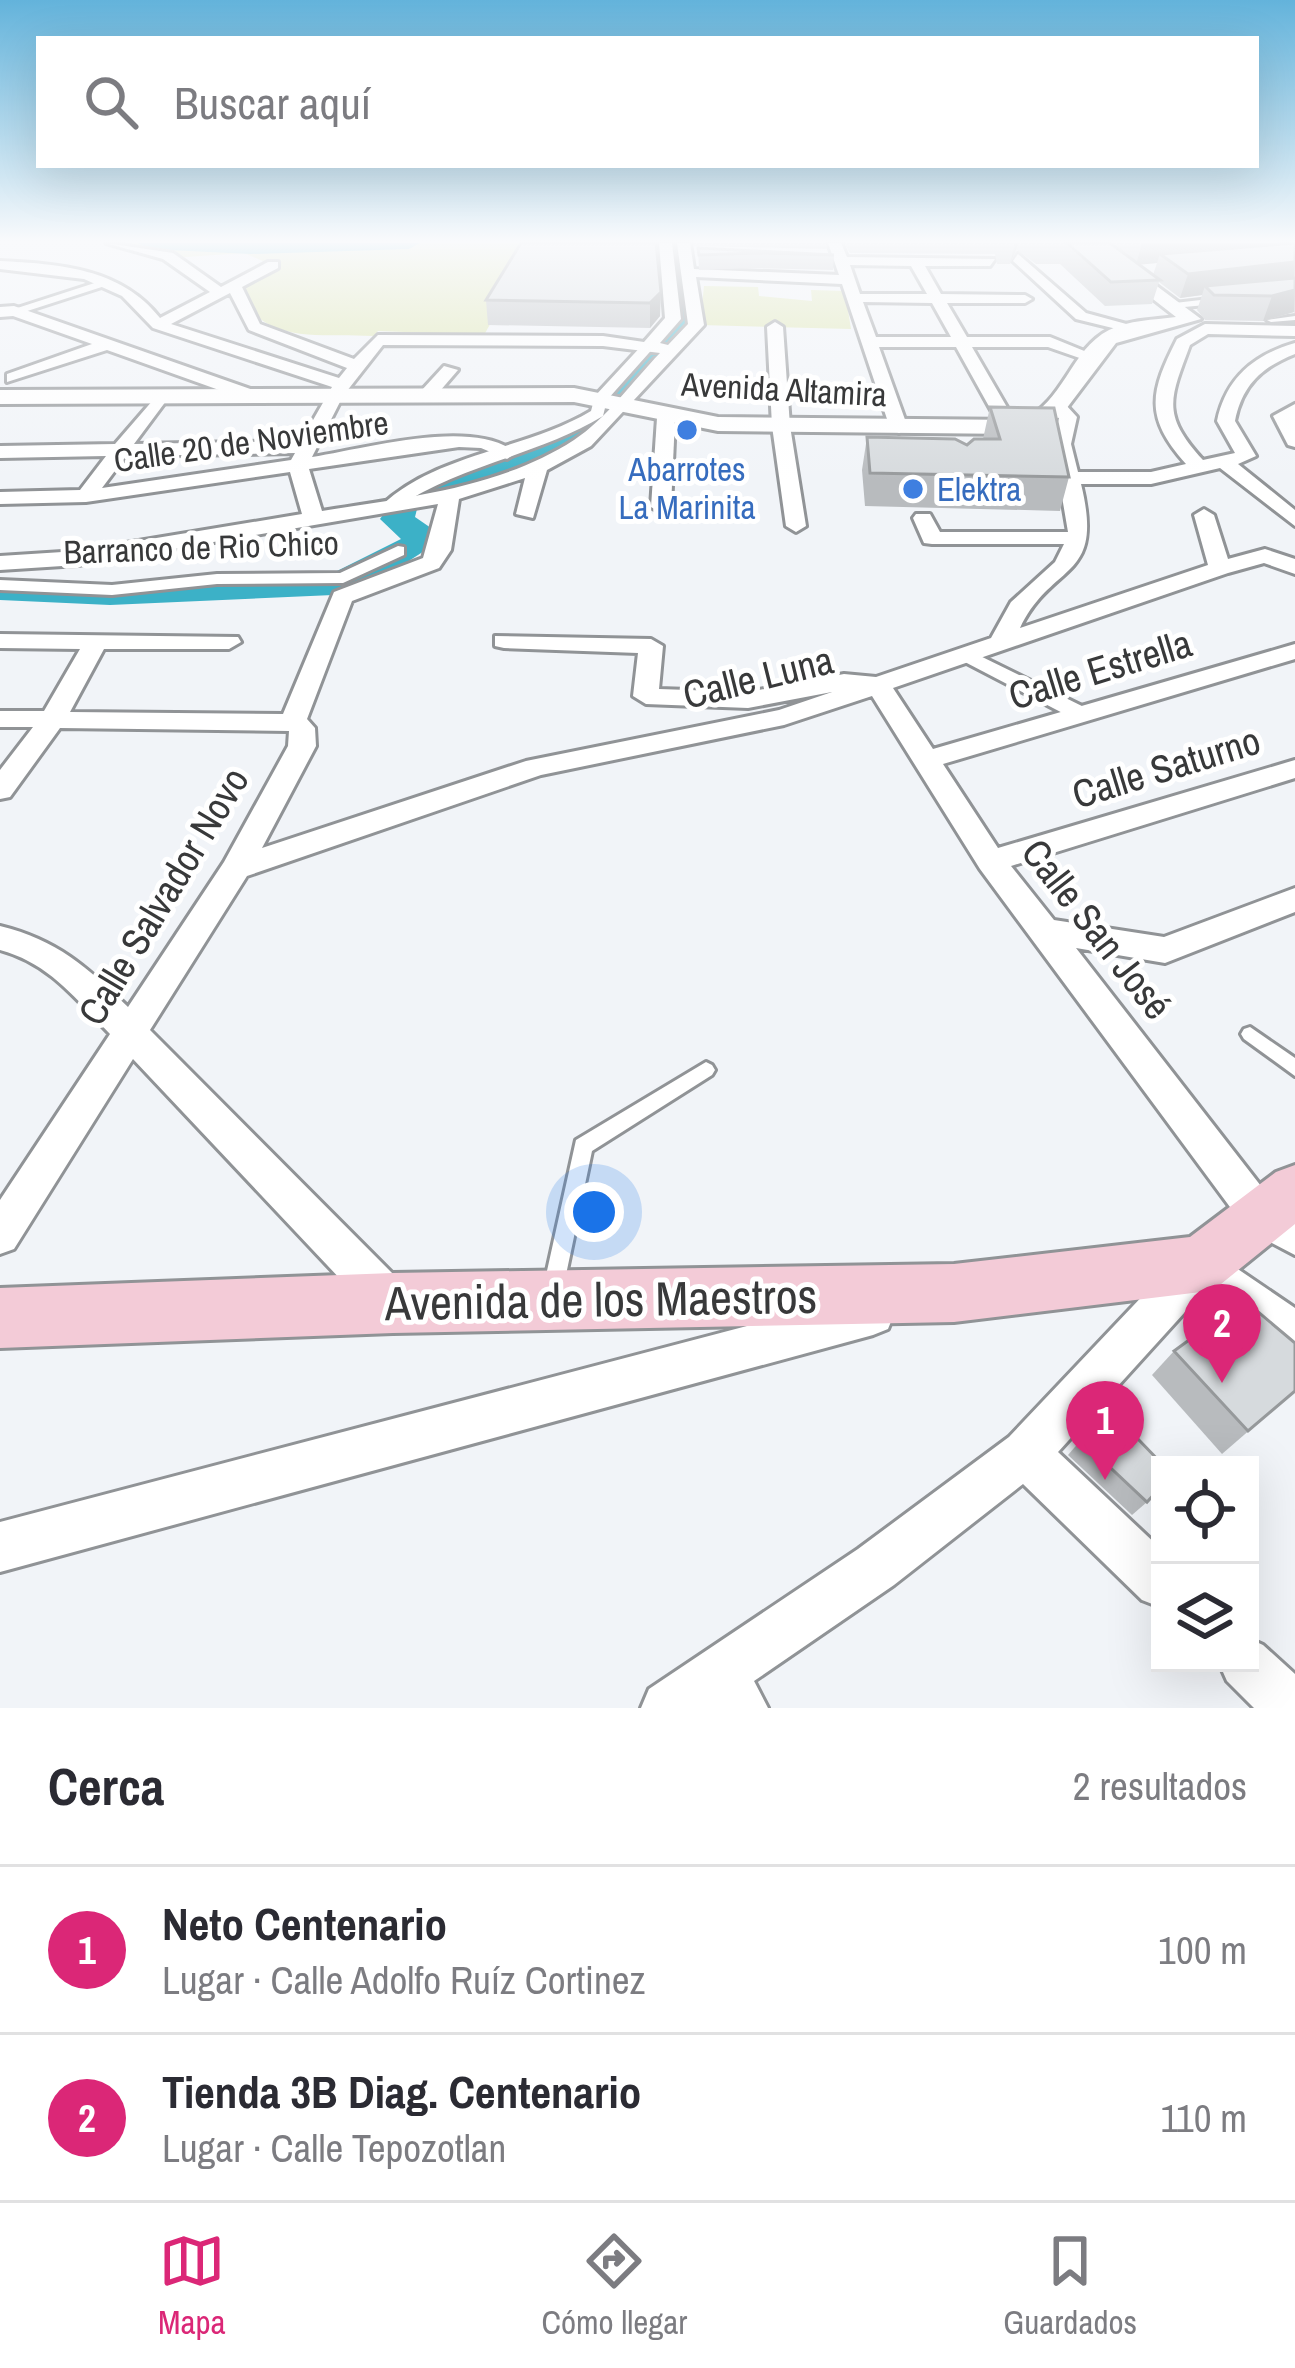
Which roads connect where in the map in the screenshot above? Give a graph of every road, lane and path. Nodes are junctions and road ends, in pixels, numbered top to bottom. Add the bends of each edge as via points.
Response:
1 (39, 323) edge
2 (163, 323) edge
3 (251, 323) edge
4 (672, 323) edge
5 (695, 323) edge
6 (860, 323) edge
7 (948, 323) edge
8 (1110, 323) edge
9 (1243, 323) edge
10 (158, 325) joint
11 (1197, 325) junction
12 (775, 327) dead end
13 (1132, 328) junction
14 (867, 342) junction
15 (959, 343) junction
16 (105, 345) junction
17 (662, 347) junction
18 (1295, 348) edge
19 (1091, 357) junction
20 (360, 368) junction
21 (450, 370) dead end
22 (4, 382) edge
23 (338, 390) junction
24 (427, 395) junction
25 (253, 396) junction
26 (160, 397) junction
27 (611, 401) junction
28 (1058, 408) junction
29 (1295, 410) edge
30 (667, 418) junction
31 (781, 426) junction
32 (899, 428) junction
33 (1010, 428) junction
34 (1295, 441) edge
35 (121, 447) junction
36 (0, 452) edge
37 (507, 453) junction
38 (301, 456) junction
39 (1222, 461) junction
40 (1199, 466) junction
41 (538, 467) junction
42 (1069, 478) junction
43 (86, 496) junction
44 (450, 496) junction
45 (0, 498) edge
46 (389, 506) junction
47 (661, 507) dead end
48 (526, 514) dead end
49 (1204, 515) dead end
50 (922, 518) dead end
51 (314, 519) junction
52 (1295, 520) edge
53 (796, 526) dead end
54 (1078, 538) junction
55 (398, 551) dead end
56 (0, 563) edge
57 (1295, 567) edge
58 (1220, 568) junction
59 (0, 584) edge
60 (350, 590) joint
61 (0, 641) edge
62 (504, 641) dead end
63 (229, 642) dead end
64 (94, 645) junction
65 (999, 647) junction
66 (1295, 651) edge
67 (970, 657) junction
68 (878, 686) junction
69 (1083, 715) junction
70 (0, 718) edge
71 (52, 720) junction
72 (292, 722) junction
73 (927, 760) junction
74 (1295, 769) edge
75 (0, 790) edge
76 (992, 861) junction
77 (236, 868) junction
78 (1295, 900) edge
79 (1050, 932) junction
80 (0, 938) edge
81 (130, 1034) junction
82 (1250, 1034) dead end
83 (1295, 1068) edge
84 (706, 1070) dead end
85 (1284, 1214) edge
86 (0, 1235) edge
87 (1201, 1264) junction
88 (954, 1293) junction
89 (551, 1300) junction
90 (393, 1303) junction
91 (0, 1318) edge
92 (1295, 1335) edge
93 (1025, 1453) junction
94 (0, 1547) edge
95 (1151, 1573) edge
96 (1254, 1672) edge
97 (730, 1692) edge
98 (668, 1708) edge
99 (1292, 1708) edge

1 - 16 street
2 - 10 street
3 - 20 street
4 - 17 street
5 - 17 street
6 - 14 street
7 - 15 street
8 - 13 street
9 - 11 street
10 - 23 street
11 - 13 street
11 - 40 street via 1181,346 1160,414 1166,433
12 - 31 street
13 - 19 street
14 - 15 street
14 - 32 street
15 - 19 street via 1049,342
15 - 33 street
16 - 22 street
16 - 25 street
17 - 20 street via 377,340
17 - 27 street
18 - 39 street via 1256,364 1236,387 1226,421 1248,454
19 - 28 street
20 - 23 street
21 - 24 street
22 - 26 street, Avenida Altamira via 58,397
23 - 24 street, Avenida Altamira
23 - 25 street, Avenida Altamira
23 - 38 street
24 - 27 street, Avenida Altamira
25 - 26 street, Avenida Altamira
26 - 35 street
27 - 30 street, Avenida Altamira
27 - 37 street via 571,432
27 - 41 street via 584,442
28 - 33 street, Avenida Altamira
28 - 42 street via 1068,417 1061,436
29 - 34 street via 1282,416
30 - 31 street, Avenida Altamira
30 - 47 street
31 - 32 street, Avenida Altamira
31 - 53 street
32 - 33 street, Avenida Altamira via 946,438
35 - 36 street
35 - 38 street
35 - 43 street
37 - 38 street, Calle 20 de Noviembre via 473,441
37 - 46 street via 411,488
38 - 43 street, Calle 20 de Noviembre
38 - 51 street
39 - 40 street
39 - 52 street
40 - 42 street via 1150,478
41 - 44 street
41 - 48 street
42 - 54 street
43 - 45 street, Calle 20 de Noviembre
44 - 46 street
44 - 60 street, Barranco de Rio Chico via 431,563
46 - 51 street
49 - 58 street
50 - 54 street via 932,538
51 - 56 street
54 - 65 street via 1064,565 1019,607
55 - 59 street, Barranco de Rio Chico via 343,578 112,590
57 - 58 street, Calle Luna via 1265,556
58 - 65 street, Calle Luna
60 - 72 street, Calle Salvador Novo
61 - 64 street
62 - 68 street via 651,646 646,697 748,700 844,682
63 - 64 street
64 - 71 street
65 - 67 street, Calle Luna
66 - 69 street, Calle Estrella
67 - 68 street, Calle Luna
67 - 69 street
68 - 73 street, Calle San José
68 - 77 street, Calle Luna via 784,717 536,767
69 - 73 street, Calle Estrella
70 - 71 street
71 - 72 street
71 - 75 street
72 - 77 street, Calle Salvador Novo via 302,728 302,746
73 - 76 street, Calle San José
74 - 76 street, Calle Saturno
76 - 79 street, Calle San José
77 - 81 street, Calle Salvador Novo
78 - 79 street via 1165,950
79 - 85 street, Calle San José
80 - 81 street via 66,966
81 - 86 street, Calle Salvador Novo
81 - 90 street
82 - 83 lane
84 - 89 lane via 583,1146
85 - 87 main road
87 - 88 main road, Avenida de los Maestros
87 - 92 street
87 - 93 street
88 - 89 main road, Avenida de los Maestros
88 - 94 street
89 - 90 main road, Avenida de los Maestros
90 - 91 main road, Avenida de los Maestros
93 - 95 street
93 - 97 street
96 - 99 street
97 - 98 street

